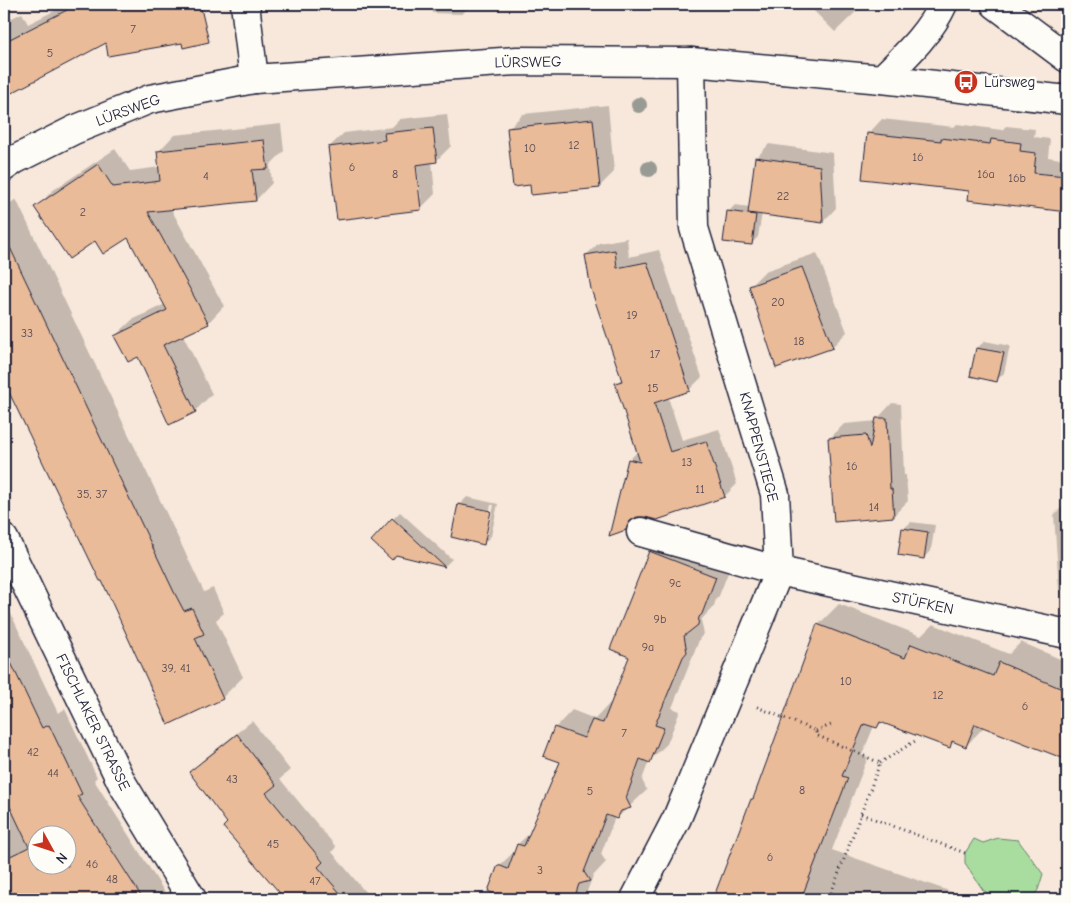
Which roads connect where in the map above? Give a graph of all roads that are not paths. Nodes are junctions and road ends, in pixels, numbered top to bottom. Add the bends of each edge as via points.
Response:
1 (245, 4) edge
2 (943, 4) edge
3 (995, 4) edge
4 (1067, 58) edge
5 (691, 62) junction
6 (254, 79) junction
7 (882, 80) junction
8 (1067, 100) edge
9 (4, 167) edge
10 (641, 532) dead end
11 (4, 539) edge
12 (779, 571) junction
13 (1067, 634) edge
14 (192, 899) edge
15 (634, 899) edge

1 - 6 street
2 - 7 street via 911,50
3 - 4 street
5 - 6 street, LÜRSWEG via 517,61
5 - 7 street, LÜRSWEG
5 - 12 street, KNAPPENSTIEGE via 694,228 775,494
6 - 9 street, LÜRSWEG via 150,99 74,130
7 - 8 street, LÜRSWEG
10 - 12 street, STÜFKEN
11 - 14 street, FISCHLAKER STRASSE via 122,783
12 - 13 street, STÜFKEN
12 - 15 street, KNAPPENSTIEGE via 678,818

